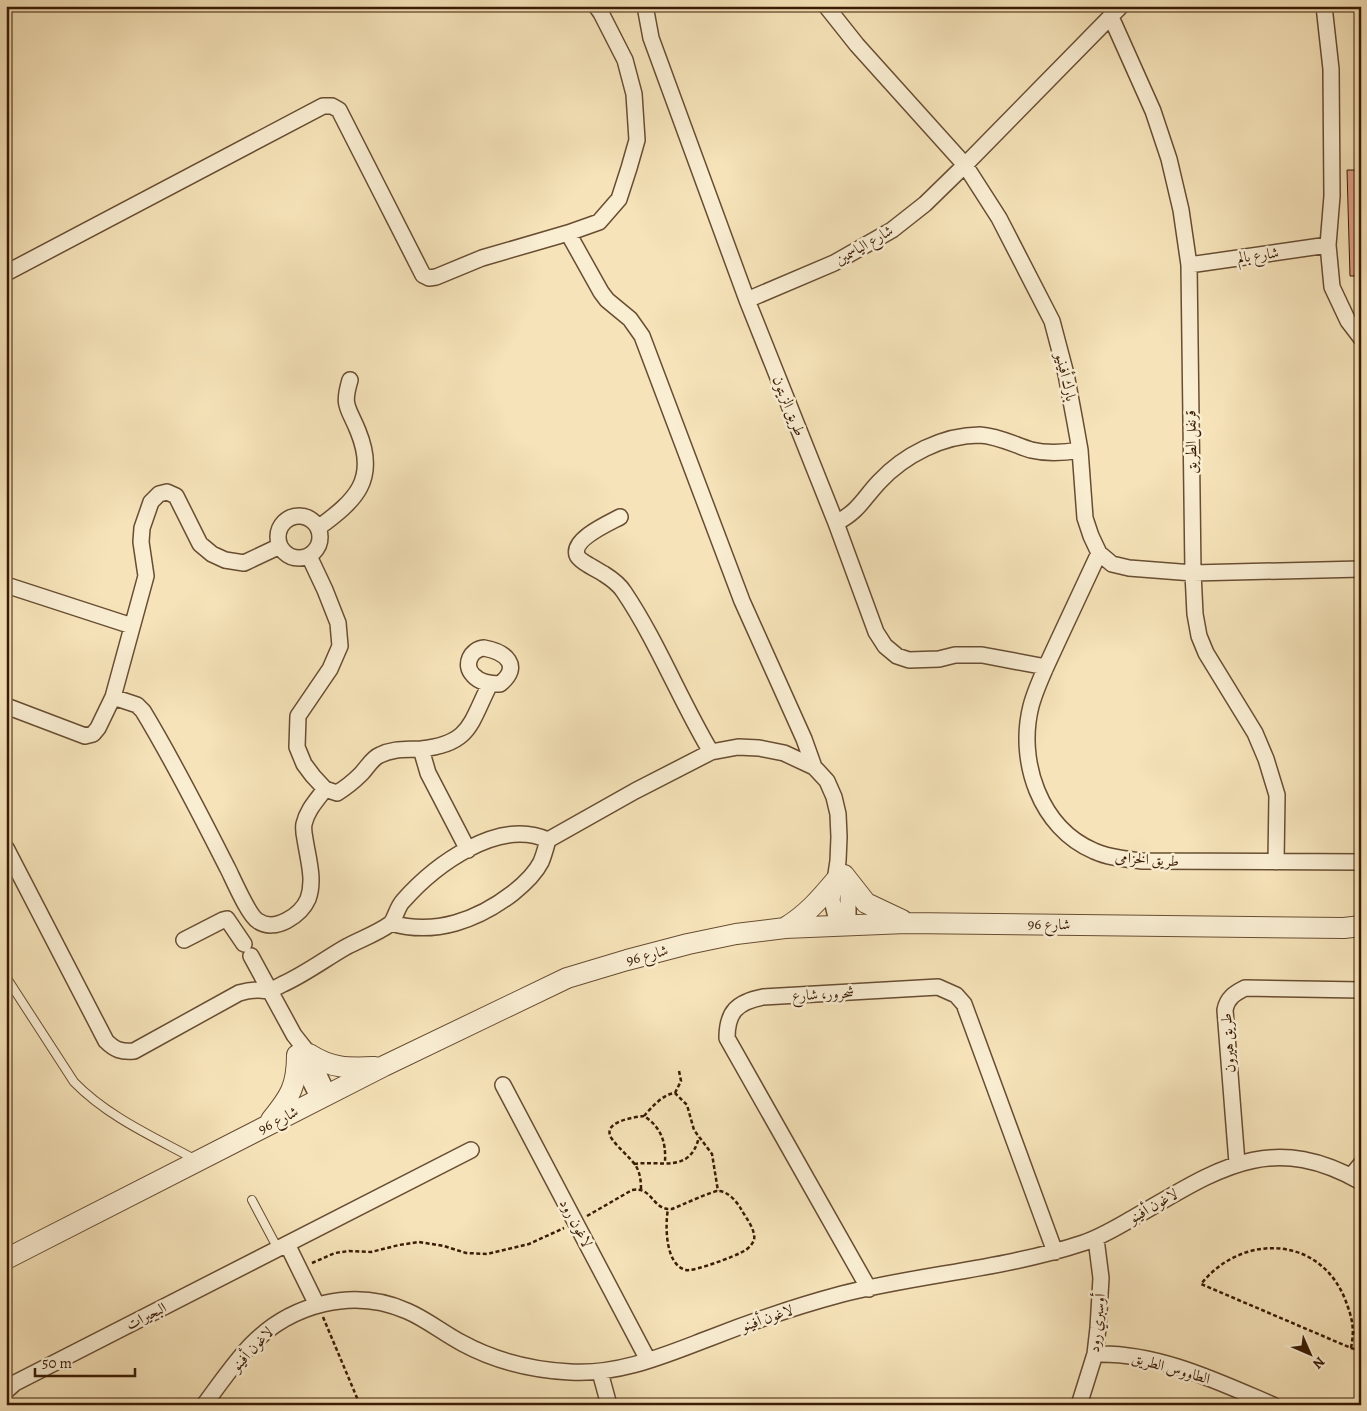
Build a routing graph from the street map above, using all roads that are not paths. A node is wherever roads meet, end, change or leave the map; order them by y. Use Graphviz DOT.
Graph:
graph roads {
  1 [pos="596,6"];
  2 [pos="645,6"];
  3 [pos="826,6"];
  4 [pos="1324,6"];
  5 [pos="1116,12"];
  6 [pos="965,165"];
  7 [pos="568,233"];
  8 [pos="1328,245"];
  9 [pos="1189,265"];
  10 [pos="6,273"];
  11 [pos="747,300"];
  12 [pos="1361,338"];
  13 [pos="350,380"];
  14 [pos="1080,450"];
  15 [pos="620,517"];
  16 [pos="836,523"];
  17 [pos="318,528"];
  18 [pos="280,546"];
  19 [pos="1099,553"];
  20 [pos="309,556"];
  21 [pos="1361,569"];
  22 [pos="1193,573"];
  23 [pos="6,585"];
  24 [pos="132,626"];
  25 [pos="1046,667"];
  26 [pos="490,684"];
  27 [pos="113,697"];
  28 [pos="6,706"];
  29 [pos="421,749"];
  30 [pos="711,752"];
  31 [pos="814,767"];
  32 [pos="325,789"];
  33 [pos="548,840"];
  34 [pos="6,848"];
  35 [pos="468,850"];
  36 [pos="1276,862"];
  37 [pos="1361,862"];
  38 [pos="839,872"];
  39 [pos="391,923"];
  40 [pos="906,923"];
  41 [pos="844,925"];
  42 [pos="785,928"];
  43 [pos="1359,928"];
  44 [pos="184,940"];
  45 [pos="6,977"];
  46 [pos="270,990"];
  47 [pos="1361,990"];
  48 [pos="300,1048"];
  49 [pos="384,1066"];
  50 [pos="504,1085"];
  51 [pos="324,1097"];
  52 [pos="267,1125"];
  53 [pos="471,1150"];
  54 [pos="198,1160"];
  55 [pos="1237,1163"];
  56 [pos="1361,1164"];
  57 [pos="1356,1179"];
  58 [pos="252,1200"];
  59 [pos="1096,1239"];
  60 [pos="282,1246"];
  61 [pos="1055,1252"];
  62 [pos="6,1259"];
  63 [pos="869,1289"];
  64 [pos="317,1305"];
  65 [pos="1095,1354"];
  66 [pos="648,1360"];
  67 [pos="600,1372"];
  68 [pos="6,1391"];
  69 [pos="204,1405"];
  70 [pos="609,1405"];
  71 [pos="1079,1405"];
  72 [pos="1273,1405"];
  1 -- 7 [label="street"];
  2 -- 11 [label="street, طريق الزيتون"];
  3 -- 6 [label="street, بارك أفينيو"];
  4 -- 8 [label="street"];
  5 -- 6 [label="street, شارع الياسمين"];
  5 -- 9 [label="street, قرنفل الطريق"];
  6 -- 11 [label="street, شارع الياسمين"];
  6 -- 14 [label="street, بارك أفينيو"];
  7 -- 10 [label="street"];
  7 -- 31 [label="street"];
  8 -- 9 [label="street, شارع بالم"];
  8 -- 12 [label="street"];
  9 -- 22 [label="street, قرنفل الطريق"];
  11 -- 16 [label="street, طريق الزيتون"];
  13 -- 17 [label="street"];
  14 -- 16 [label="street"];
  14 -- 19 [label="street, بارك أفينيو"];
  15 -- 30 [label="street"];
  16 -- 25 [label="street, طريق الزيتون"];
  17 -- 18 [label="street"];
  17 -- 20 [label="street"];
  18 -- 20 [label="street"];
  18 -- 24 [label="street"];
  19 -- 22 [label="street"];
  19 -- 25 [label="street, طريق الخزامى"];
  20 -- 32 [label="street"];
  21 -- 22 [label="street"];
  22 -- 36 [label="street, قرنفل الطريق"];
  23 -- 24 [label="street"];
  24 -- 27 [label="street"];
  25 -- 36 [label="street, طريق الخزامى"];
  26 -- 29 [label="street"];
  27 -- 28 [label="street"];
  27 -- 32 [label="street"];
  29 -- 32 [label="street"];
  29 -- 35 [label="street"];
  30 -- 31 [label="street"];
  30 -- 33 [label="street"];
  31 -- 38 [label="street"];
  33 -- 35 [label="street"];
  33 -- 39 [label="street"];
  34 -- 46 [label="street"];
  35 -- 39 [label="street"];
  36 -- 37 [label="street, طريق الخزامى"];
  38 -- 40 [label="street"];
  38 -- 41 [label="street"];
  38 -- 42 [label="street"];
  39 -- 46 [label="street"];
  40 -- 41 [label="street, شارع 96"];
  40 -- 43 [label="street, شارع 96"];
  41 -- 42 [label="street, شارع 96"];
  42 -- 49 [label="street, شارع 96"];
  44 -- 46 [label="street"];
  45 -- 54 [label="lane"];
  46 -- 48 [label="street"];
  47 -- 55 [label="street, طريق هيرون"];
  48 -- 49 [label="street"];
  48 -- 51 [label="street"];
  48 -- 52 [label="street"];
  49 -- 51 [label="street, شارع 96"];
  50 -- 66 [label="street, لاغون رود"];
  51 -- 52 [label="street, شارع 96"];
  52 -- 54 [label="street, شارع 96"];
  53 -- 60 [label="street, البحيرات"];
  54 -- 62 [label="street, شارع 96"];
  55 -- 57 [label="street, لاغون أفينو"];
  55 -- 59 [label="street, لاغون أفينو"];
  56 -- 57 [label="street"];
  58 -- 60 [label="lane"];
  59 -- 61 [label="street, لاغون أفينو"];
  59 -- 65 [label="street, أوسبري رود"];
  60 -- 64 [label="street"];
  60 -- 68 [label="street, البحيرات"];
  61 -- 63 [label="street, لاغون أفينو"];
  61 -- 63 [label="street, شحرور، شارع"];
  63 -- 66 [label="street, لاغون أفينو"];
  64 -- 67 [label="street, لاغون أفينو"];
  64 -- 69 [label="street, لاغون أفينو"];
  65 -- 71 [label="street, أوسبري رود"];
  65 -- 72 [label="street, الطاووس الطريق"];
  66 -- 67 [label="street, لاغون أفينو"];
  67 -- 70 [label="street"];
}
